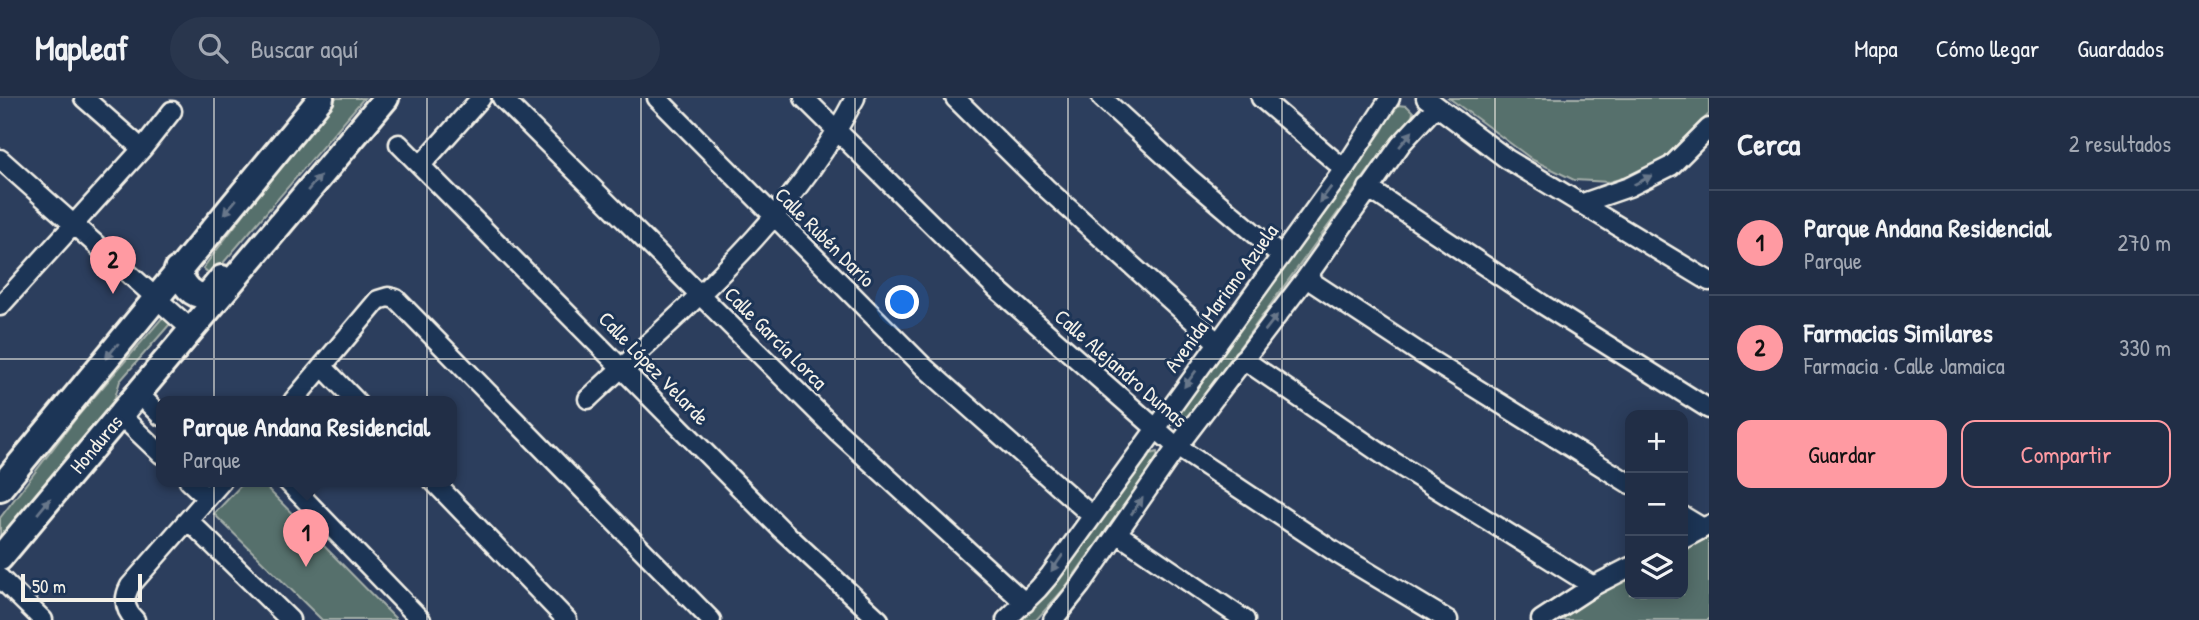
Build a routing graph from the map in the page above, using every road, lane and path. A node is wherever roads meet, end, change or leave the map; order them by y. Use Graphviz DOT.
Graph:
graph roads {
  1 [pos="84,98"];
  2 [pos="321,98"];
  3 [pos="386,98"];
  4 [pos="481,98"];
  5 [pos="502,98"];
  6 [pos="656,98"];
  7 [pos="804,98"];
  8 [pos="855,98"];
  9 [pos="955,98"];
  10 [pos="1102,98"];
  11 [pos="1261,98"];
  12 [pos="1390,98"];
  13 [pos="1431,102"];
  14 [pos="172,111"];
  15 [pos="1709,128"];
  16 [pos="837,131"];
  17 [pos="399,145"];
  18 [pos="142,149"];
  19 [pos="0,159"];
  20 [pos="421,165"];
  21 [pos="1344,169"];
  22 [pos="1368,188"];
  23 [pos="1580,204"];
  24 [pos="290,212"];
  25 [pos="774,219"];
  26 [pos="74,226"];
  27 [pos="1280,255"];
  28 [pos="177,270"];
  29 [pos="1306,278"];
  30 [pos="1709,280"];
  31 [pos="701,295"];
  32 [pos="155,298"];
  33 [pos="1,304"];
  34 [pos="192,330"];
  35 [pos="1217,342"];
  36 [pos="1243,359"];
  37 [pos="323,367"];
  38 [pos="622,367"];
  39 [pos="138,393"];
  40 [pos="297,396"];
  41 [pos="351,396"];
  42 [pos="588,399"];
  43 [pos="1709,409"];
  44 [pos="156,411"];
  45 [pos="120,415"];
  46 [pos="1154,429"];
  47 [pos="1177,447"];
  48 [pos="156,449"];
  49 [pos="1625,481"];
  50 [pos="196,487"];
  51 [pos="217,487"];
  52 [pos="293,487"];
  53 [pos="439,487"];
  54 [pos="0,488"];
  55 [pos="207,498"];
  56 [pos="1091,515"];
  57 [pos="1688,518"];
  58 [pos="188,520"];
  59 [pos="1706,527"];
  60 [pos="1118,534"];
  61 [pos="1688,536"];
  62 [pos="0,558"];
  63 [pos="1625,570"];
  64 [pos="0,578"];
  65 [pos="1593,586"];
  66 [pos="1025,603"];
  67 [pos="43,620"];
  68 [pos="135,620"];
  69 [pos="290,620"];
  70 [pos="421,620"];
  71 [pos="567,620"];
  72 [pos="711,620"];
  73 [pos="879,620"];
  74 [pos="1006,620"];
  75 [pos="1053,620"];
  76 [pos="1245,620"];
  77 [pos="1448,620"];
  78 [pos="1541,620"];
  1 -- 18 [label="street"];
  2 -- 28 [label="street, one-way"];
  24 -- 3 [label="street, one-way"];
  4 -- 20 [label="street"];
  5 -- 31 [label="street, Calle García Lorca"];
  6 -- 25 [label="street, Calle Rubén Darío"];
  7 -- 16 [label="street, Calle Alejandro Dumas"];
  8 -- 16 [label="street"];
  9 -- 35 [label="street"];
  10 -- 27 [label="street"];
  11 -- 21 [label="street"];
  12 -- 21 [label="street, Avenida Mariano Azuela"];
  22 -- 13 [label="street, one-way"];
  13 -- 23 [label="street"];
  14 -- 18 [label="street"];
  23 -- 15 [label="street, one-way"];
  16 -- 25 [label="street"];
  16 -- 46 [label="street, Calle Alejandro Dumas"];
  17 -- 20 [label="street, Calle López Velarde"];
  18 -- 26 [label="street"];
  19 -- 26 [label="street"];
  20 -- 38 [label="street, Calle López Velarde"];
  21 -- 27 [label="street, Avenida Mariano Azuela, one-way"];
  22 -- 29 [label="street"];
  22 -- 43 [label="street"];
  23 -- 30 [label="street"];
  24 -- 28 [label="street"];
  24 -- 34 [label="street, Honduras"];
  25 -- 31 [label="street"];
  25 -- 56 [label="street, Calle Rubén Darío"];
  26 -- 32 [label="street"];
  26 -- 33 [label="street"];
  27 -- 35 [label="street, Avenida Mariano Azuela"];
  28 -- 32 [label="street"];
  36 -- 29 [label="street, one-way"];
  29 -- 49 [label="street"];
  31 -- 38 [label="street"];
  31 -- 66 [label="street, Calle García Lorca"];
  32 -- 34 [label="street"];
  32 -- 54 [label="street, one-way"];
  34 -- 39 [label="street, Honduras"];
  35 -- 46 [label="street, Avenida Mariano Azuela, one-way"];
  36 -- 47 [label="street"];
  36 -- 65 [label="street"];
  37 -- 40 [label="street"];
  37 -- 41 [label="street"];
  37 -- 72 [label="street"];
  38 -- 42 [label="street"];
  38 -- 73 [label="street, Calle López Velarde"];
  39 -- 44 [label="street"];
  39 -- 45 [label="street, Honduras"];
  45 -- 48 [label="street"];
  62 -- 45 [label="street, Honduras, one-way"];
  46 -- 47 [label="street, Calle Alejandro Dumas"];
  46 -- 56 [label="street, Avenida Mariano Azuela"];
  60 -- 47 [label="street, one-way"];
  47 -- 77 [label="street, Calle Alejandro Dumas"];
  50 -- 55 [label="street"];
  51 -- 55 [label="street"];
  52 -- 70 [label="street"];
  53 -- 71 [label="street"];
  55 -- 58 [label="street"];
  56 -- 66 [label="street, Avenida Mariano Azuela, one-way"];
  57 -- 59 [label="street"];
  58 -- 68 [label="street"];
  58 -- 69 [label="street"];
  59 -- 61 [label="street"];
  60 -- 75 [label="street"];
  60 -- 76 [label="street"];
  63 -- 65 [label="street"];
  64 -- 67 [label="street"];
  65 -- 78 [label="street"];
  66 -- 74 [label="street, Avenida Mariano Azuela"];
}
